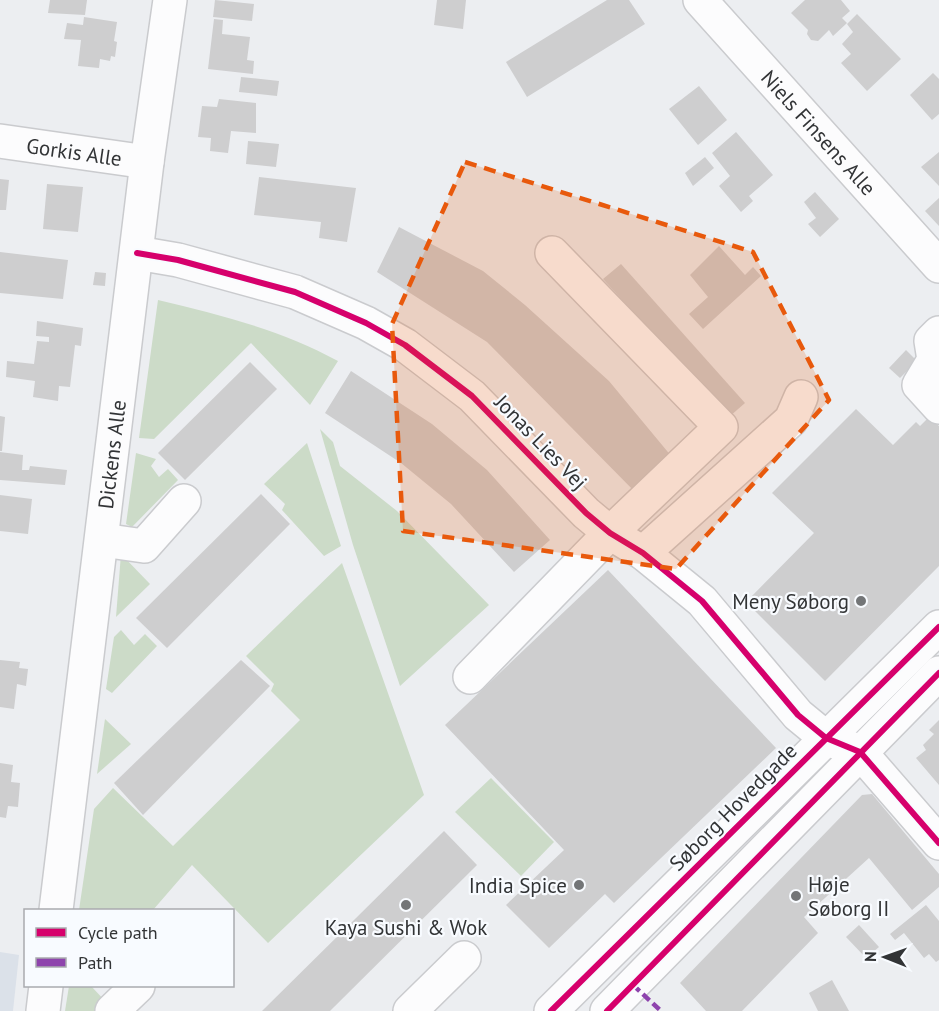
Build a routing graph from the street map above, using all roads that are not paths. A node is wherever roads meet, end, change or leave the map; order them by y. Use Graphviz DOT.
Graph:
graph roads {
  1 [pos="170,0"];
  2 [pos="700,0"];
  3 [pos="0,141"];
  4 [pos="147,162"];
  5 [pos="552,253"];
  6 [pos="137,254"];
  7 [pos="939,266"];
  8 [pos="939,333"];
  9 [pos="801,397"];
  10 [pos="939,407"];
  11 [pos="184,501"];
  12 [pos="610,533"];
  13 [pos="102,540"];
  14 [pos="643,553"];
  15 [pos="939,627"];
  16 [pos="939,672"];
  17 [pos="470,677"];
  18 [pos="826,738"];
  19 [pos="860,752"];
  20 [pos="939,843"];
  21 [pos="56,909"];
  22 [pos="464,958"];
  23 [pos="46,987"];
  24 [pos="137,987"];
  25 [pos="43,1011"];
  26 [pos="112,1011"];
  27 [pos="410,1011"];
  28 [pos="552,1011"];
  29 [pos="607,1011"];
  1 -- 4 [label="street, Dickens Alle"];
  2 -- 7 [label="street, Niels Finsens Alle"];
  3 -- 4 [label="street, Gorkis Alle"];
  4 -- 6 [label="street, Dickens Alle"];
  5 -- 12 [label="street"];
  6 -- 12 [label="street, Jonas Lies Vej"];
  6 -- 13 [label="street, Dickens Alle"];
  8 -- 10 [label="street"];
  9 -- 14 [label="street"];
  11 -- 13 [label="street"];
  12 -- 14 [label="street, Jonas Lies Vej"];
  12 -- 17 [label="street"];
  13 -- 21 [label="street, Dickens Alle"];
  14 -- 18 [label="street, Jonas Lies Vej"];
  15 -- 18 [label="street, Søborg Hovedgade"];
  16 -- 19 [label="street"];
  18 -- 19 [label="street, Jonas Lies Vej"];
  18 -- 28 [label="street, Søborg Hovedgade"];
  19 -- 20 [label="street"];
  19 -- 29 [label="street"];
  22 -- 27 [label="street"];
  23 -- 25 [label="street"];
  24 -- 26 [label="street"];
}
